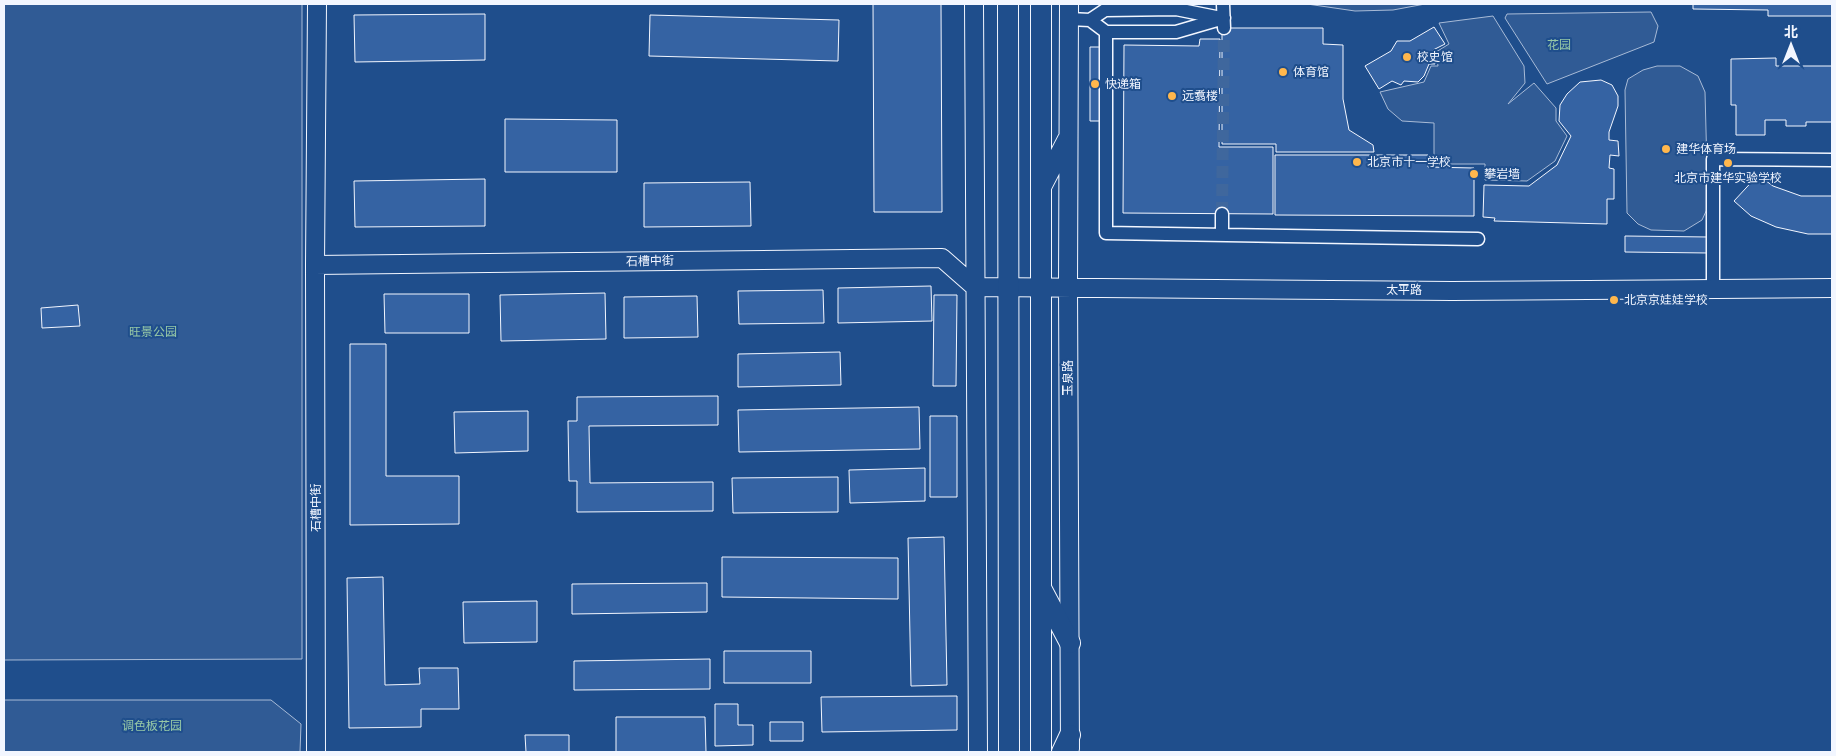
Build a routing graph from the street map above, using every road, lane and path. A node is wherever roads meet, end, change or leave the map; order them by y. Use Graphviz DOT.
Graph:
graph roads {
  1 [pos="316,4"];
  2 [pos="974,4"];
  3 [pos="1008,4"];
  4 [pos="1041,4"];
  5 [pos="1224,4"];
  6 [pos="1176,6"];
  7 [pos="1069,11"];
  8 [pos="1090,20"];
  9 [pos="1224,23"];
  10 [pos="1106,32"];
  11 [pos="1176,32"];
  12 [pos="1068,137"];
  13 [pos="1832,160"];
  14 [pos="1040,189"];
  15 [pos="1222,214"];
  16 [pos="1222,235"];
  17 [pos="1478,238"];
  18 [pos="315,265"];
  19 [pos="1009,286"];
  20 [pos="975,287"];
  21 [pos="1040,287"];
  22 [pos="1068,287"];
  23 [pos="1713,288"];
  24 [pos="1832,288"];
  25 [pos="1040,586"];
  26 [pos="1070,643"];
  27 [pos="1067,747"];
  28 [pos="316,752"];
  29 [pos="978,752"];
  30 [pos="1009,752"];
  31 [pos="1041,752"];
  1 -- 18 [label="street, 石槽中街"];
  2 -- 20 [label="street"];
  3 -- 19 [label="main road"];
  4 -- 14 [label="main road"];
  5 -- 9 [label="street"];
  6 -- 8 [label="street"];
  6 -- 9 [label="street"];
  6 -- 11 [label="street"];
  7 -- 8 [label="street"];
  7 -- 12 [label="street, 玉泉路"];
  8 -- 10 [label="street"];
  9 -- 11 [label="street"];
  10 -- 11 [label="street"];
  10 -- 16 [label="street"];
  12 -- 14 [label="street"];
  12 -- 22 [label="street, 玉泉路"];
  13 -- 23 [label="street"];
  14 -- 21 [label="main road"];
  15 -- 16 [label="street"];
  16 -- 17 [label="street"];
  18 -- 20 [label="street, 石槽中街"];
  18 -- 28 [label="street, 石槽中街"];
  19 -- 20 [label="street, 太平路"];
  19 -- 21 [label="street, 太平路"];
  19 -- 30 [label="main road"];
  20 -- 29 [label="street"];
  21 -- 22 [label="street, 太平路"];
  21 -- 25 [label="main road"];
  22 -- 23 [label="street, 太平路"];
  22 -- 26 [label="street, 玉泉路"];
  23 -- 24 [label="street, 太平路"];
  25 -- 26 [label="main road"];
  25 -- 31 [label="main road"];
  26 -- 27 [label="street, 玉泉路"];
}
